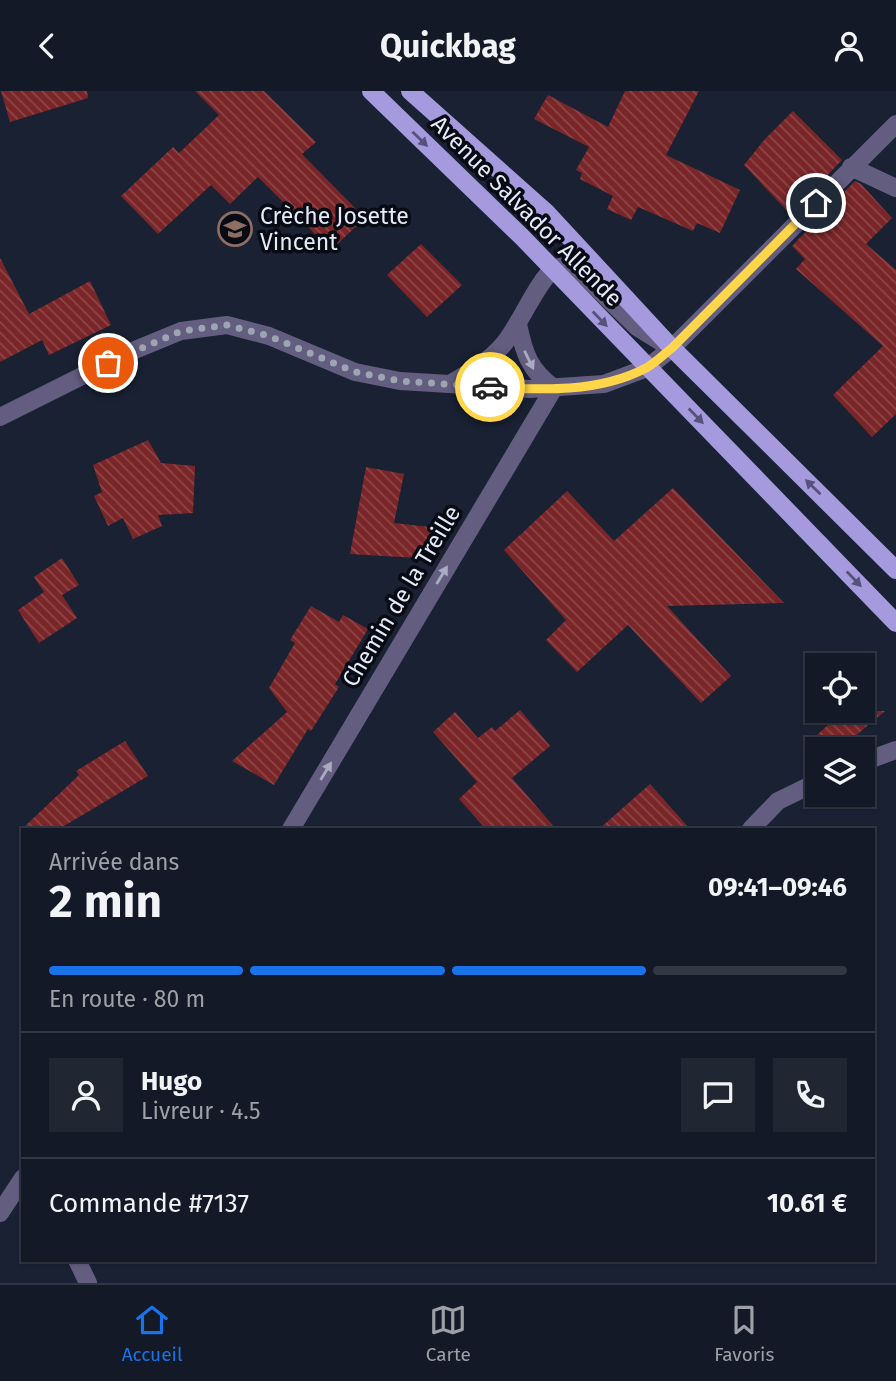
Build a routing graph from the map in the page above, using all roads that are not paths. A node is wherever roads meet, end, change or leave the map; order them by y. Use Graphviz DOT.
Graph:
graph roads {
  1 [pos="371,91"];
  2 [pos="410,91"];
  3 [pos="896,124"];
  4 [pos="851,167"];
  5 [pos="896,188"];
  6 [pos="553,269"];
  7 [pos="518,324"];
  8 [pos="672,348"];
  9 [pos="647,368"];
  10 [pos="450,384"];
  11 [pos="554,388"];
  12 [pos="0,417"];
  13 [pos="896,570"];
  14 [pos="896,623"];
  15 [pos="896,750"];
  16 [pos="875,758"];
  17 [pos="805,788"];
  18 [pos="292,828"];
  19 [pos="752,828"];
  20 [pos="21,1181"];
  21 [pos="0,1213"];
  22 [pos="78,1262"];
  23 [pos="88,1283"];
  1 -- 6 [label="main road, Avenue Salvador Allende, one-way"];
  2 -- 8 [label="main road, Avenue Salvador Allende"];
  3 -- 4 [label="street"];
  4 -- 5 [label="street"];
  4 -- 8 [label="street"];
  6 -- 7 [label="street"];
  6 -- 8 [label="street"];
  6 -- 9 [label="main road, Avenue Salvador Allende, one-way"];
  7 -- 10 [label="street"];
  7 -- 11 [label="street, one-way"];
  8 -- 9 [label="street"];
  13 -- 8 [label="main road, Avenue Salvador Allende, one-way"];
  9 -- 11 [label="street"];
  9 -- 14 [label="main road, Avenue Salvador Allende, one-way"];
  10 -- 11 [label="street"];
  10 -- 12 [label="street"];
  18 -- 11 [label="street, Chemin de la Treille, one-way"];
  15 -- 16 [label="street"];
  17 -- 19 [label="street"];
  20 -- 21 [label="street"];
  22 -- 23 [label="street"];
}
